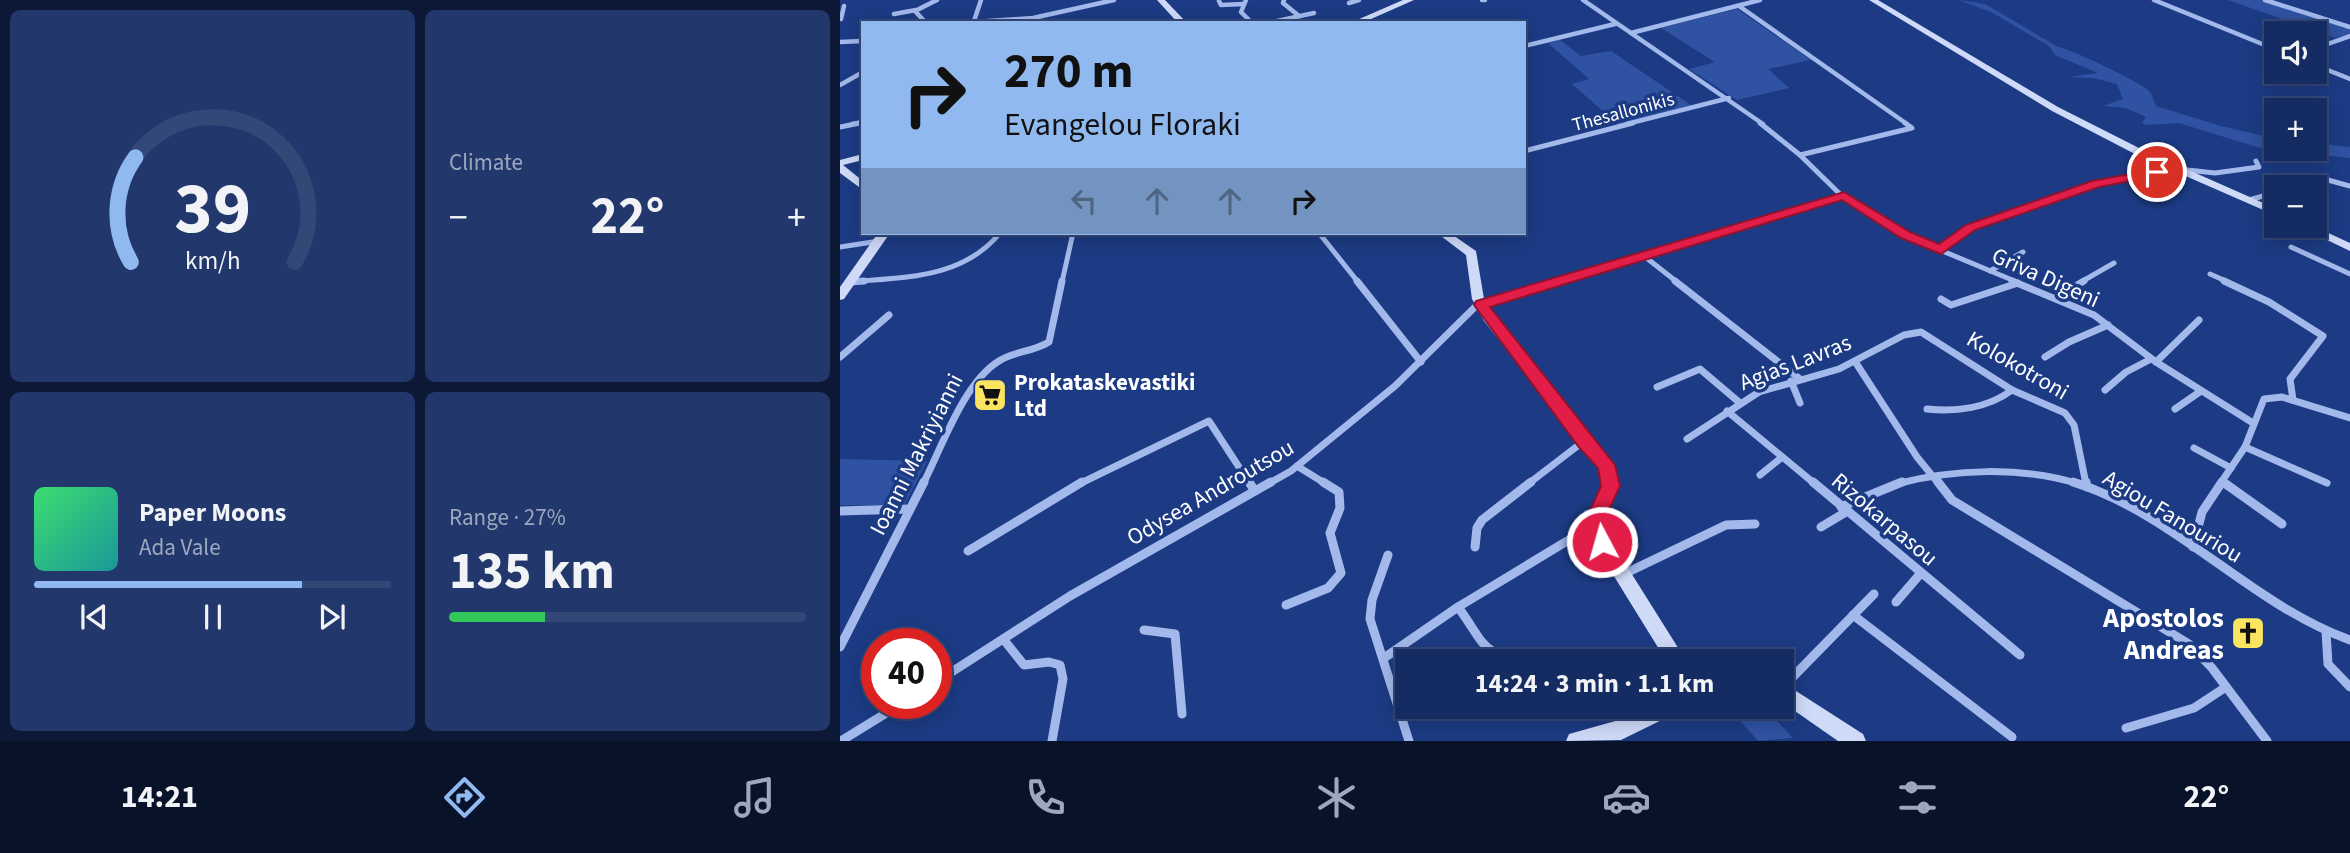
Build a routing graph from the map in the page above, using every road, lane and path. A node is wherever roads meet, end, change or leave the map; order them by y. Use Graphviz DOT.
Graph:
graph roads {
  1 [pos="937,0"];
  2 [pos="981,0"];
  3 [pos="1114,0"];
  4 [pos="1164,0"];
  5 [pos="1284,0"];
  6 [pos="1359,0"];
  7 [pos="1410,0"];
  8 [pos="1583,0"];
  9 [pos="1760,0"];
  10 [pos="1873,0"];
  11 [pos="2154,0"];
  12 [pos="2266,0"];
  13 [pos="1219,1"];
  14 [pos="1245,2"];
  15 [pos="1349,3"];
  16 [pos="841,5"];
  17 [pos="1739,6"];
  18 [pos="916,10"];
  19 [pos="1314,13"];
  20 [pos="894,14"];
  21 [pos="1046,15"];
  22 [pos="1299,16"];
  23 [pos="841,19"];
  24 [pos="924,21"];
  25 [pos="972,21"];
  26 [pos="1016,21"];
  27 [pos="1049,21"];
  28 [pos="1182,21"];
  29 [pos="1250,21"];
  30 [pos="1277,21"];
  31 [pos="1359,21"];
  32 [pos="1615,24"];
  33 [pos="2350,27"];
  34 [pos="1631,33"];
  35 [pos="2350,36"];
  36 [pos="2338,40"];
  37 [pos="861,41"];
  38 [pos="840,42"];
  39 [pos="2327,44"];
  40 [pos="2350,44"];
  41 [pos="2264,45"];
  42 [pos="1526,46"];
  43 [pos="2327,70"];
  44 [pos="861,73"];
  45 [pos="2350,79"];
  46 [pos="840,85"];
  47 [pos="1728,98"];
  48 [pos="861,122"];
  49 [pos="840,127"];
  50 [pos="1526,151"];
  51 [pos="1800,155"];
  52 [pos="861,158"];
  53 [pos="2256,161"];
  54 [pos="840,165"];
  55 [pos="2178,169"];
  56 [pos="2327,180"];
  57 [pos="861,185"];
  58 [pos="2350,186"];
  59 [pos="1844,196"];
  60 [pos="2264,196"];
  61 [pos="2249,200"];
  62 [pos="2264,207"];
  63 [pos="998,235"];
  64 [pos="1072,235"];
  65 [pos="1321,235"];
  66 [pos="1446,235"];
  67 [pos="2327,236"];
  68 [pos="882,237"];
  69 [pos="840,247"];
  70 [pos="2291,247"];
  71 [pos="2350,247"];
  72 [pos="1941,250"];
  73 [pos="2023,253"];
  74 [pos="1644,256"];
  75 [pos="2114,263"];
  76 [pos="1990,271"];
  77 [pos="2210,274"];
  78 [pos="2350,274"];
  79 [pos="850,282"];
  80 [pos="2018,284"];
  81 [pos="840,296"];
  82 [pos="2055,298"];
  83 [pos="1941,299"];
  84 [pos="1481,305"];
  85 [pos="889,315"];
  86 [pos="2199,320"];
  87 [pos="2108,325"];
  88 [pos="1921,332"];
  89 [pos="840,357"];
  90 [pos="2045,357"];
  91 [pos="2153,360"];
  92 [pos="1421,362"];
  93 [pos="1856,363"];
  94 [pos="1800,379"];
  95 [pos="1791,382"];
  96 [pos="1657,387"];
  97 [pos="2012,390"];
  98 [pos="2105,390"];
  99 [pos="2201,391"];
  100 [pos="2292,400"];
  101 [pos="1740,402"];
  102 [pos="1800,403"];
  103 [pos="1927,409"];
  104 [pos="2175,409"];
  105 [pos="1727,411"];
  106 [pos="2350,418"];
  107 [pos="2253,423"];
  108 [pos="1687,439"];
  109 [pos="1584,441"];
  110 [pos="2245,447"];
  111 [pos="2194,448"];
  112 [pos="1781,458"];
  113 [pos="1297,466"];
  114 [pos="2231,468"];
  115 [pos="1760,475"];
  116 [pos="1933,476"];
  117 [pos="2222,482"];
  118 [pos="2327,483"];
  119 [pos="2087,487"];
  120 [pos="1255,491"];
  121 [pos="909,509"];
  122 [pos="1844,509"];
  123 [pos="840,511"];
  124 [pos="1755,524"];
  125 [pos="2282,524"];
  126 [pos="1592,526"];
  127 [pos="1821,527"];
  128 [pos="1475,547"];
  129 [pos="2193,547"];
  130 [pos="968,551"];
  131 [pos="1388,555"];
  132 [pos="1921,573"];
  133 [pos="1623,574"];
  134 [pos="1874,594"];
  135 [pos="1896,602"];
  136 [pos="1286,605"];
  137 [pos="1458,607"];
  138 [pos="1853,615"];
  139 [pos="1143,630"];
  140 [pos="2326,632"];
  141 [pos="1004,640"];
  142 [pos="2350,640"];
  143 [pos="840,647"];
  144 [pos="1489,649"];
  145 [pos="1670,649"];
  146 [pos="2020,655"];
  147 [pos="1384,658"];
  148 [pos="952,672"];
  149 [pos="1794,676"];
  150 [pos="2226,687"];
  151 [pos="2350,687"];
  152 [pos="1794,697"];
  153 [pos="1182,714"];
  154 [pos="877,719"];
  155 [pos="1642,719"];
  156 [pos="2126,728"];
  157 [pos="2012,737"];
  158 [pos="841,741"];
  159 [pos="1052,741"];
  160 [pos="1409,741"];
  161 [pos="1576,741"];
  162 [pos="1856,741"];
  163 [pos="2267,741"];
  1 -- 18 [label="street"];
  2 -- 25 [label="street"];
  3 -- 21 [label="street"];
  4 -- 28 [label="street"];
  5 -- 22 [label="street"];
  6 -- 15 [label="street"];
  7 -- 31 [label="street"];
  8 -- 32 [label="street, Griva Digeni"];
  9 -- 17 [label="street"];
  10 -- 55 [label="street"];
  11 -- 41 [label="street"];
  12 -- 33 [label="street"];
  13 -- 14 [label="street"];
  14 -- 29 [label="street"];
  16 -- 23 [label="street"];
  17 -- 34 [label="street"];
  17 -- 51 [label="street"];
  18 -- 20 [label="street"];
  18 -- 24 [label="street"];
  19 -- 22 [label="street"];
  21 -- 26 [label="street"];
  21 -- 27 [label="street"];
  22 -- 30 [label="street"];
  32 -- 34 [label="street, Griva Digeni"];
  32 -- 42 [label="street"];
  34 -- 47 [label="street, Griva Digeni"];
  35 -- 36 [label="street"];
  36 -- 39 [label="street"];
  36 -- 40 [label="street"];
  37 -- 38 [label="street"];
  43 -- 45 [label="street"];
  44 -- 46 [label="street"];
  47 -- 50 [label="street, Thesallonikis"];
  47 -- 51 [label="street, Griva Digeni"];
  48 -- 49 [label="street"];
  51 -- 59 [label="street, Griva Digeni"];
  52 -- 54 [label="street"];
  53 -- 55 [label="street"];
  54 -- 57 [label="street"];
  55 -- 61 [label="street"];
  55 -- 72 [label="street"];
  56 -- 58 [label="street"];
  59 -- 72 [label="street, Griva Digeni"];
  59 -- 74 [label="street"];
  60 -- 61 [label="street"];
  61 -- 62 [label="street"];
  63 -- 79 [label="street"];
  64 -- 121 [label="street, Ioanni Makriyianni"];
  65 -- 92 [label="street"];
  66 -- 84 [label="street"];
  67 -- 71 [label="street"];
  68 -- 69 [label="street"];
  68 -- 79 [label="street"];
  70 -- 78 [label="street"];
  72 -- 76 [label="street, Griva Digeni"];
  73 -- 76 [label="street"];
  74 -- 84 [label="street"];
  74 -- 94 [label="street"];
  75 -- 82 [label="street"];
  76 -- 80 [label="street, Griva Digeni"];
  77 -- 100 [label="street"];
  79 -- 81 [label="street"];
  80 -- 82 [label="street, Griva Digeni"];
  80 -- 83 [label="street"];
  82 -- 87 [label="street, Griva Digeni"];
  84 -- 92 [label="street, Odysea Androutsou"];
  84 -- 109 [label="street"];
  85 -- 89 [label="street"];
  86 -- 91 [label="street"];
  87 -- 90 [label="street"];
  87 -- 91 [label="street, Griva Digeni"];
  88 -- 93 [label="street, Agias Lavras"];
  88 -- 97 [label="street, Kolokotroni"];
  91 -- 98 [label="street"];
  91 -- 99 [label="street, Griva Digeni"];
  92 -- 113 [label="street, Odysea Androutsou"];
  93 -- 94 [label="street, Agias Lavras"];
  93 -- 116 [label="street"];
  94 -- 95 [label="street, Agias Lavras"];
  95 -- 101 [label="street, Agias Lavras"];
  95 -- 102 [label="street"];
  96 -- 101 [label="street"];
  97 -- 103 [label="street"];
  97 -- 119 [label="street, Kolokotroni"];
  99 -- 104 [label="street"];
  99 -- 107 [label="street, Griva Digeni"];
  100 -- 106 [label="street"];
  100 -- 107 [label="street"];
  101 -- 105 [label="street, Agias Lavras"];
  105 -- 108 [label="street, Agias Lavras"];
  105 -- 112 [label="street, Rizokarpasou"];
  107 -- 110 [label="street"];
  109 -- 126 [label="street"];
  109 -- 128 [label="street"];
  110 -- 114 [label="street"];
  110 -- 118 [label="street"];
  111 -- 114 [label="street"];
  112 -- 115 [label="street"];
  112 -- 122 [label="street, Rizokarpasou"];
  113 -- 120 [label="street, Odysea Androutsou"];
  113 -- 136 [label="street"];
  114 -- 117 [label="street"];
  116 -- 119 [label="street, Agiou Fanouriou"];
  116 -- 122 [label="street, Agiou Fanouriou"];
  116 -- 150 [label="street"];
  117 -- 125 [label="street"];
  117 -- 129 [label="street"];
  119 -- 129 [label="street, Agiou Fanouriou"];
  120 -- 130 [label="street"];
  120 -- 141 [label="street, Odysea Androutsou"];
  121 -- 123 [label="street"];
  121 -- 143 [label="street, Ioanni Makriyianni"];
  122 -- 127 [label="street, Agiou Fanouriou"];
  122 -- 132 [label="street, Rizokarpasou"];
  124 -- 133 [label="street"];
  126 -- 133 [label="street"];
  126 -- 137 [label="street"];
  129 -- 140 [label="street, Agiou Fanouriou"];
  131 -- 147 [label="street"];
  132 -- 135 [label="street"];
  132 -- 146 [label="street, Rizokarpasou"];
  133 -- 145 [label="street"];
  134 -- 138 [label="street"];
  137 -- 144 [label="street"];
  137 -- 147 [label="street"];
  138 -- 149 [label="street"];
  138 -- 157 [label="street"];
  139 -- 153 [label="street"];
  140 -- 142 [label="street, Agiou Fanouriou"];
  140 -- 151 [label="street"];
  141 -- 148 [label="street, Odysea Androutsou"];
  141 -- 159 [label="street"];
  147 -- 160 [label="street"];
  150 -- 156 [label="street"];
  150 -- 163 [label="street"];
  152 -- 162 [label="street"];
  154 -- 158 [label="street"];
  155 -- 161 [label="street"];
}
